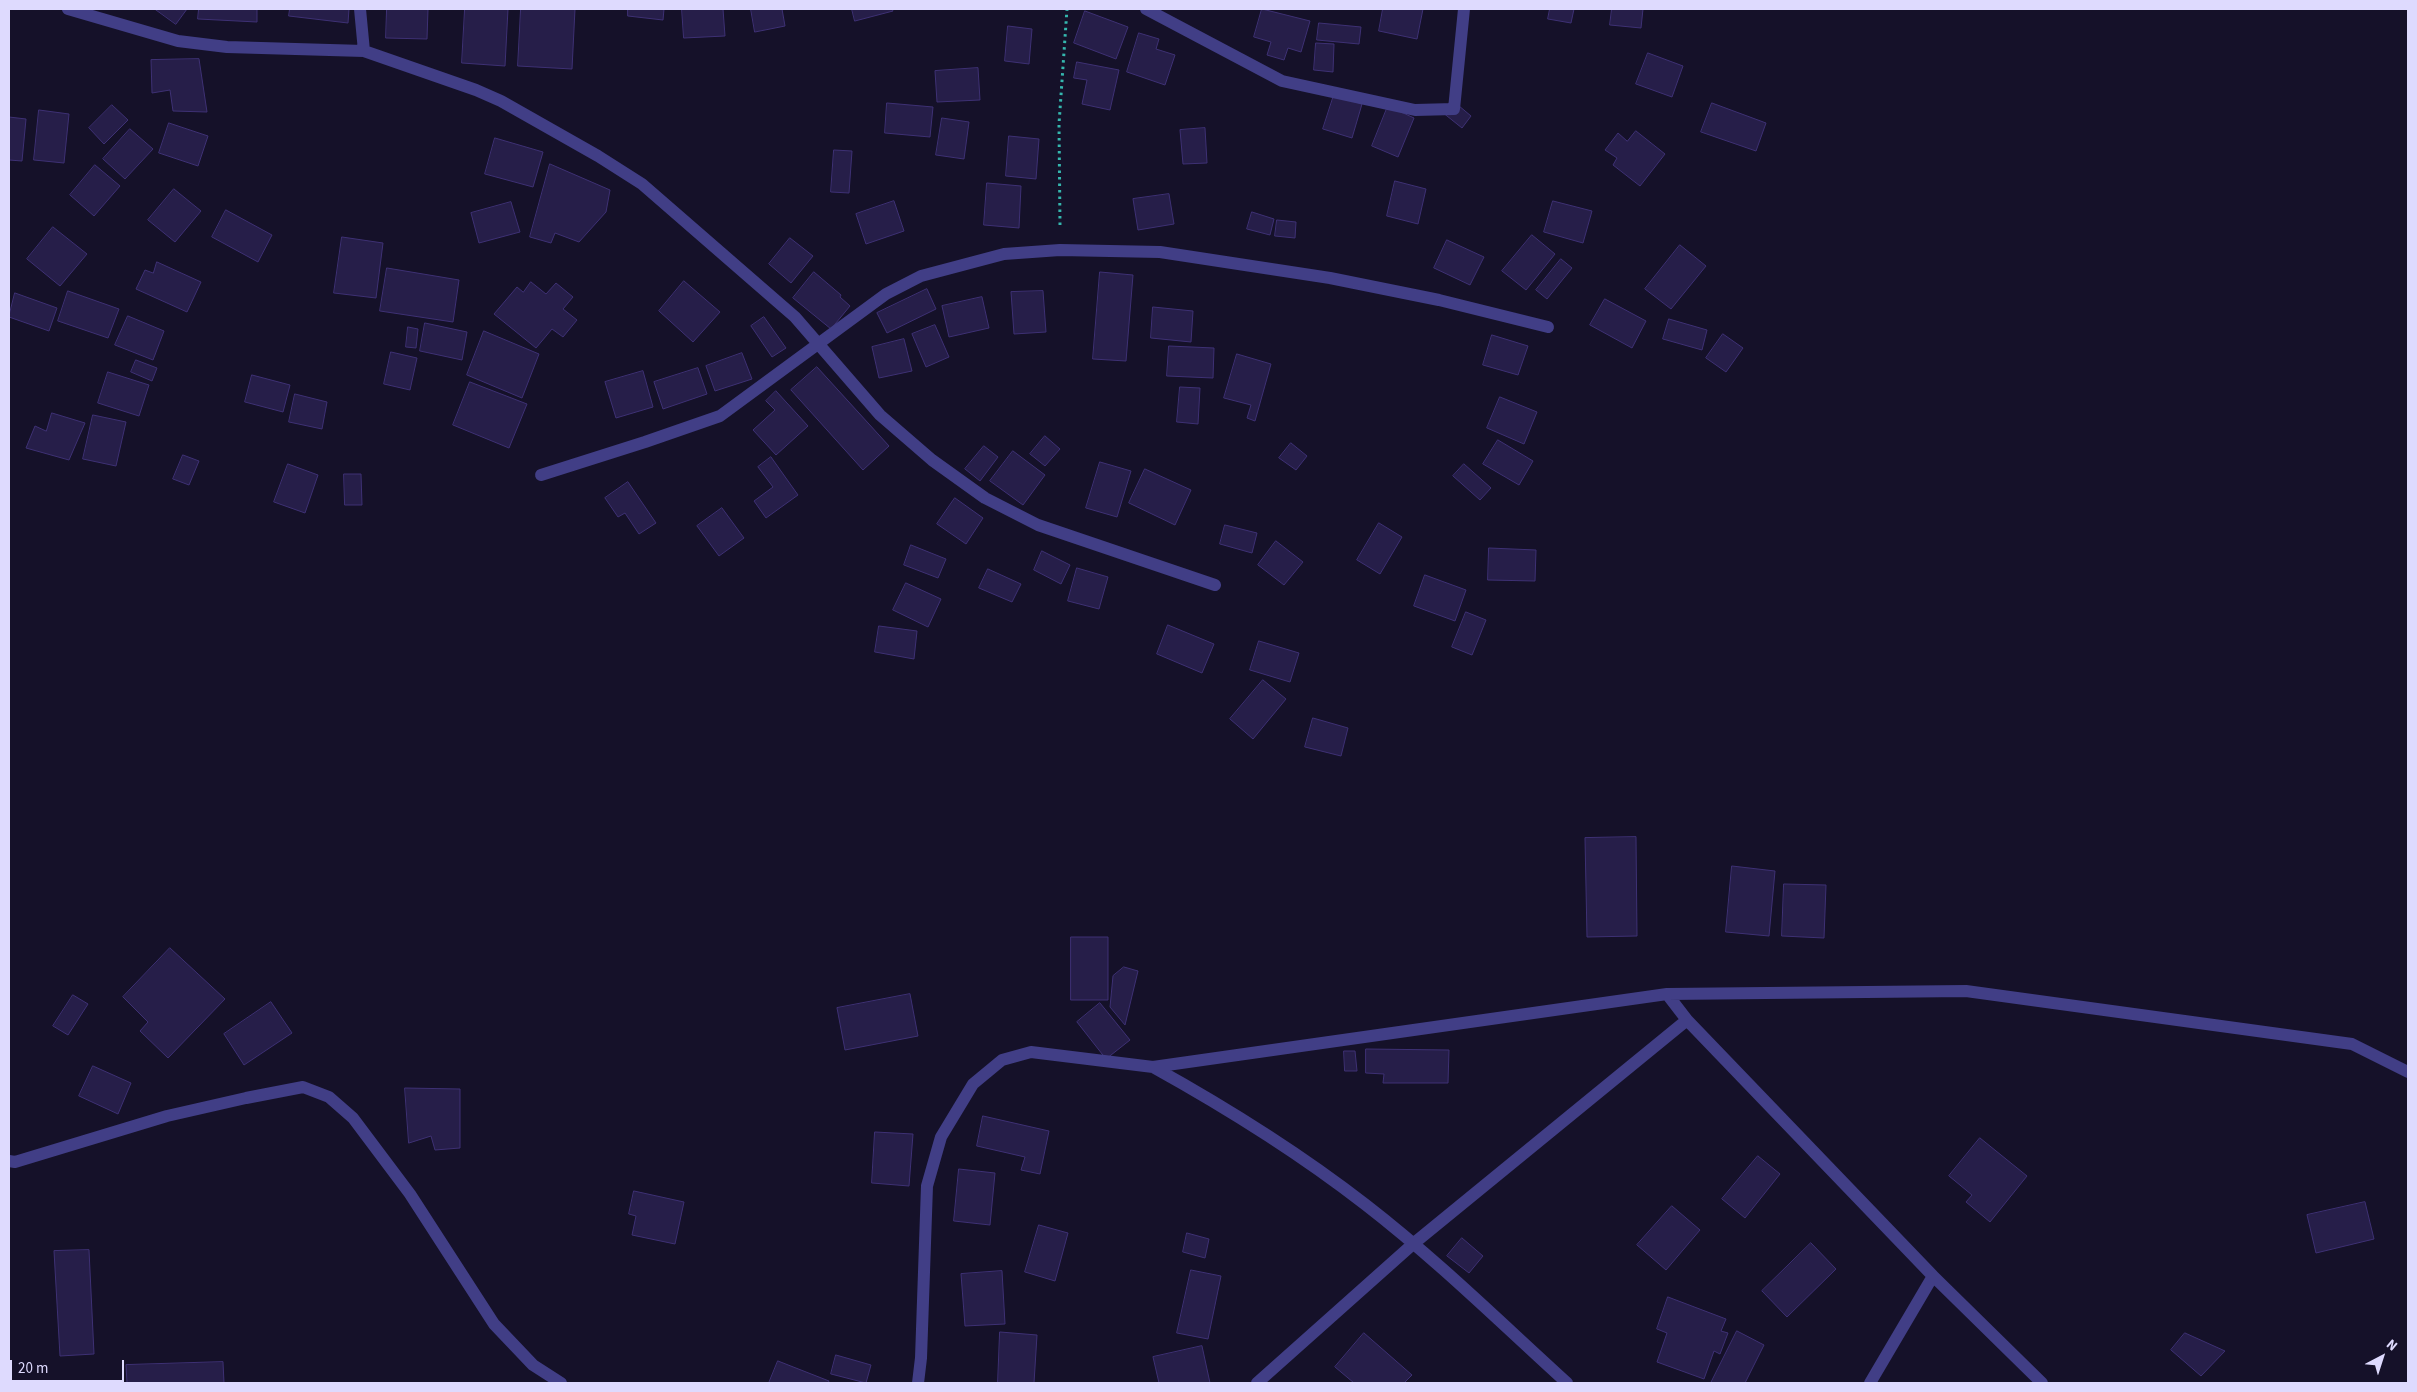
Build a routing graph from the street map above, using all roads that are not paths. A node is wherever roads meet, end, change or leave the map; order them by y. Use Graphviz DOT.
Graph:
graph roads {
  1 [pos="68,9"];
  2 [pos="360,9"];
  3 [pos="1146,9"];
  4 [pos="1464,9"];
  5 [pos="364,51"];
  6 [pos="1548,327"];
  7 [pos="819,342"];
  8 [pos="541,475"];
  9 [pos="1215,585"];
  10 [pos="1667,994"];
  11 [pos="1687,1020"];
  12 [pos="1153,1067"];
  13 [pos="2408,1072"];
  14 [pos="9,1161"];
  15 [pos="1413,1244"];
  16 [pos="1933,1276"];
  17 [pos="560,1383"];
  18 [pos="918,1383"];
  19 [pos="1258,1383"];
  20 [pos="1567,1383"];
  21 [pos="1870,1383"];
  22 [pos="2042,1383"];
  1 -- 5 [label="street"];
  2 -- 5 [label="street"];
  3 -- 4 [label="street"];
  5 -- 7 [label="street"];
  6 -- 7 [label="street"];
  7 -- 8 [label="street"];
  7 -- 9 [label="street"];
  10 -- 11 [label="street"];
  10 -- 12 [label="street"];
  10 -- 13 [label="street"];
  11 -- 15 [label="street"];
  11 -- 16 [label="street"];
  12 -- 15 [label="street"];
  12 -- 18 [label="street"];
  14 -- 17 [label="street"];
  15 -- 19 [label="street"];
  15 -- 20 [label="street"];
  16 -- 21 [label="street"];
  16 -- 22 [label="street"];
}
